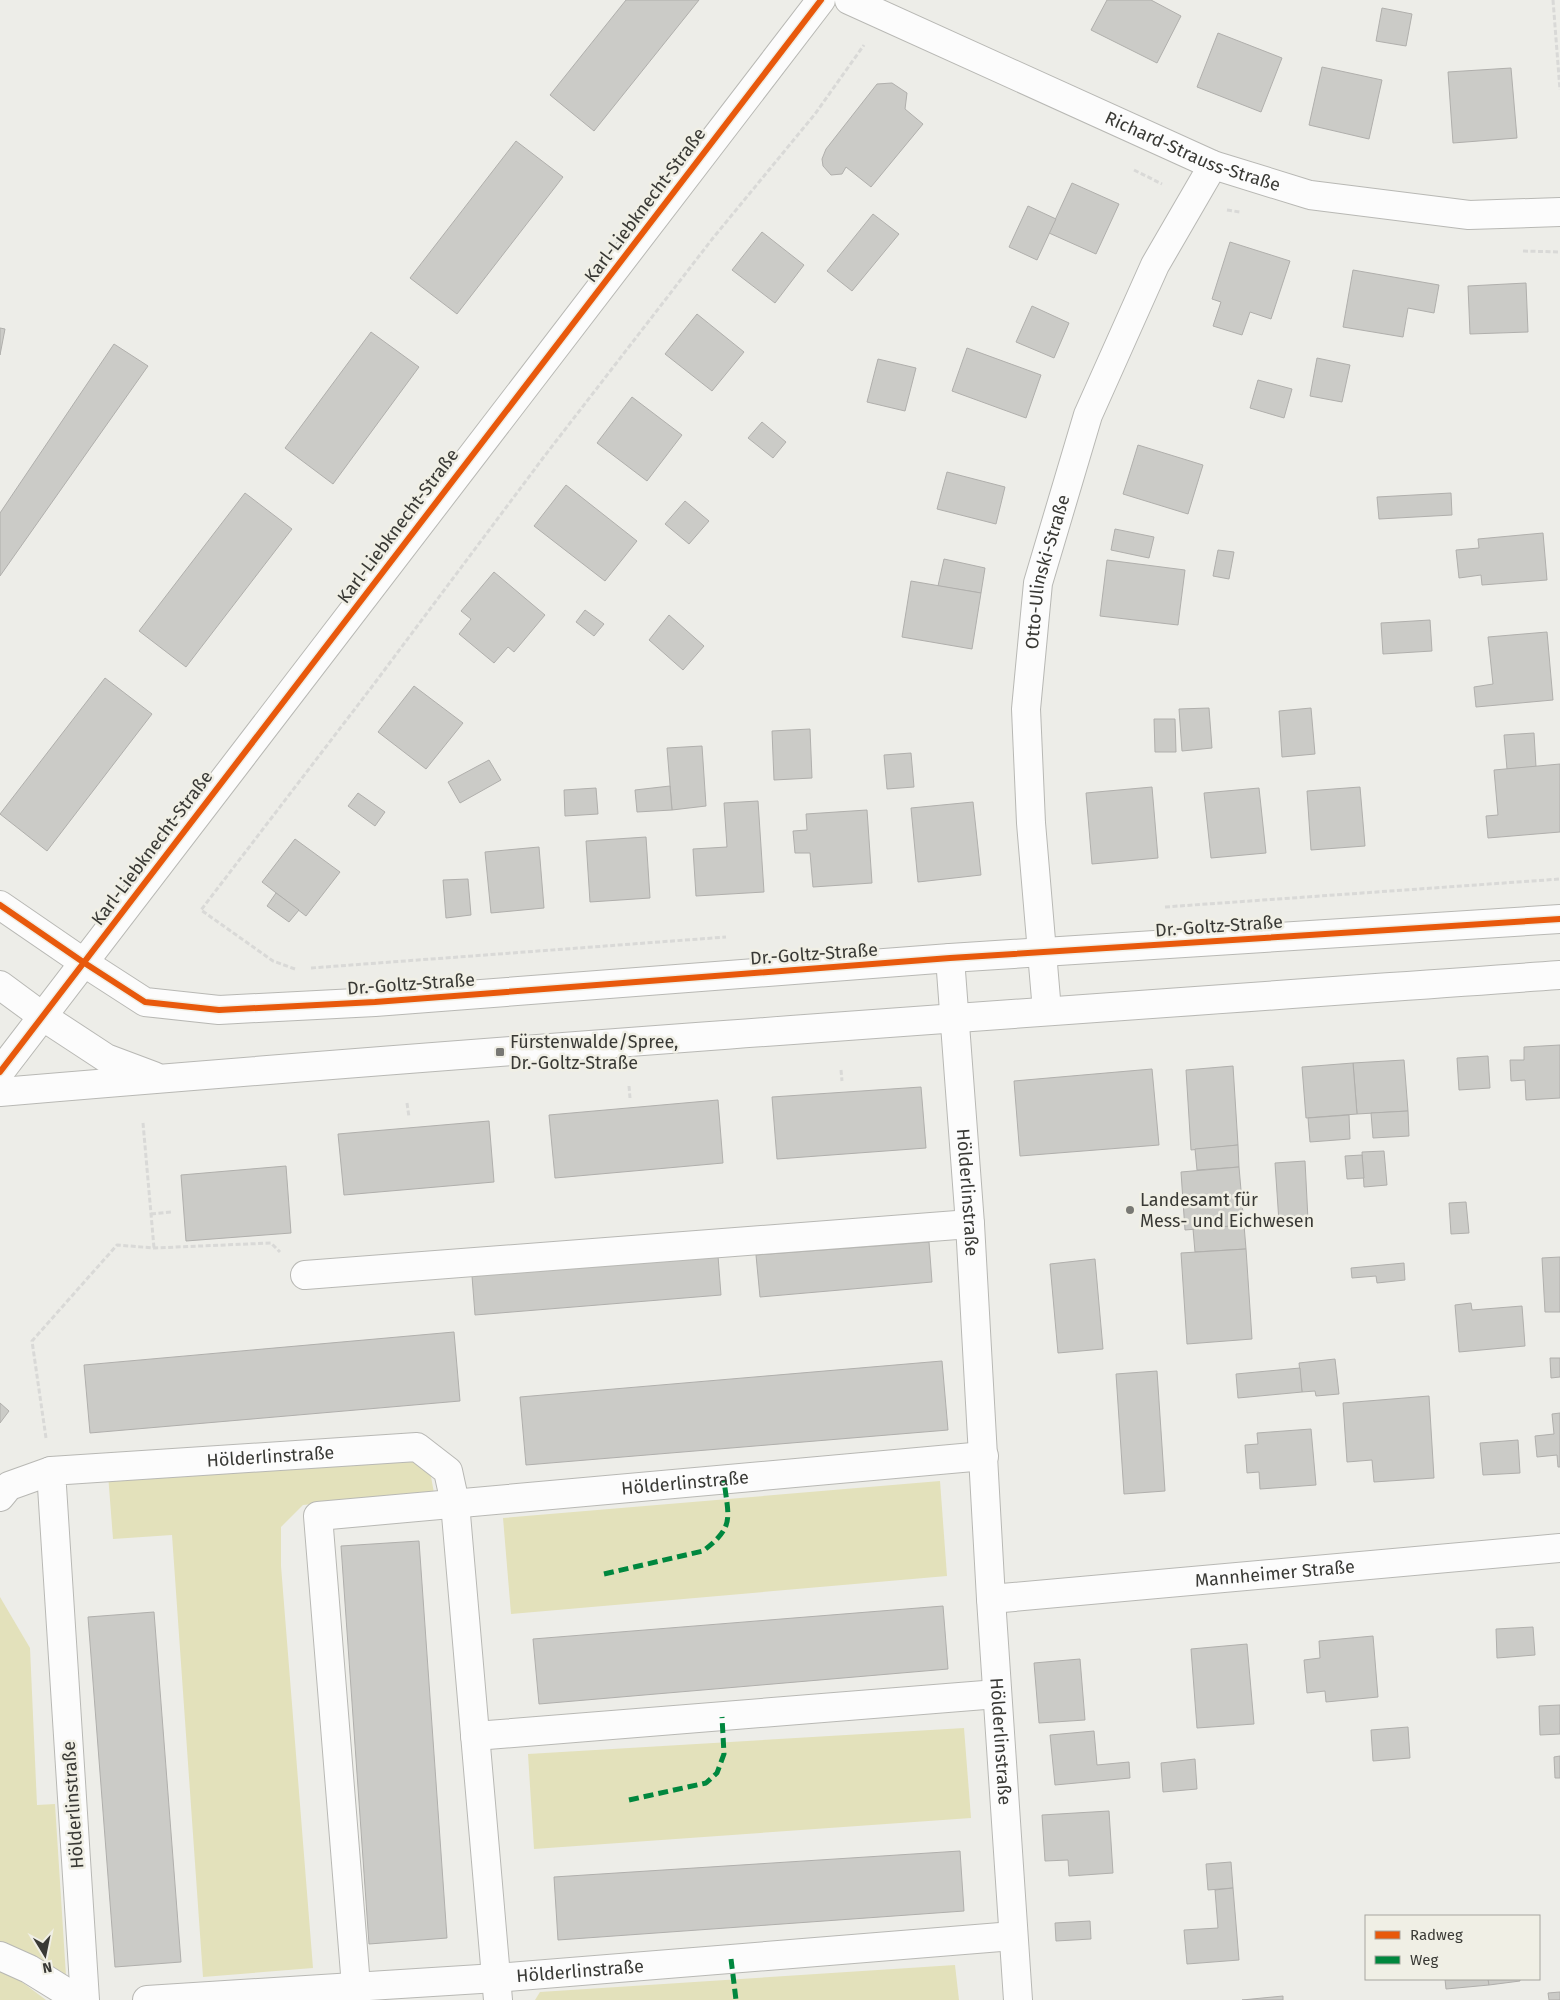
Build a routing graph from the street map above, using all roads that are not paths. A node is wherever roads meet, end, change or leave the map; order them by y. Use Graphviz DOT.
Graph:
graph roads {
  1 [pos="821,0"];
  2 [pos="848,0"];
  3 [pos="1213,166"];
  4 [pos="1560,212"];
  5 [pos="0,905"];
  6 [pos="1560,919"];
  7 [pos="1041,953"];
  8 [pos="950,958"];
  9 [pos="83,962"];
  10 [pos="1560,975"];
  11 [pos="0,985"];
  12 [pos="1047,1010"];
  13 [pos="42,1016"];
  14 [pos="954,1018"];
  15 [pos="0,1072"];
  16 [pos="162,1079"];
  17 [pos="0,1092"];
  18 [pos="970,1224"];
  19 [pos="304,1275"];
  20 [pos="984,1456"];
  21 [pos="51,1472"];
  22 [pos="0,1497"];
  23 [pos="455,1503"];
  24 [pos="1560,1548"];
  25 [pos="991,1599"];
  26 [pos="997,1694"];
  27 [pos="475,1736"];
  28 [pos="1013,1936"];
  29 [pos="0,1956"];
  30 [pos="356,1986"];
  31 [pos="497,1989"];
  32 [pos="79,2000"];
  33 [pos="85,2000"];
  34 [pos="146,2000"];
  35 [pos="1018,2000"];
  1 -- 9 [label="street, Karl-Liebknecht-Straße"];
  2 -- 3 [label="street, Richard-Strauss-Straße"];
  3 -- 4 [label="street, Richard-Strauss-Straße"];
  3 -- 7 [label="street, Otto-Ulinski-Straße"];
  5 -- 9 [label="street, Dr.-Goltz-Straße"];
  6 -- 7 [label="street, Dr.-Goltz-Straße"];
  7 -- 8 [label="street, Dr.-Goltz-Straße"];
  7 -- 12 [label="street, Otto-Ulinski-Straße"];
  8 -- 9 [label="street, Dr.-Goltz-Straße"];
  8 -- 14 [label="street, Hölderlinstraße"];
  9 -- 13 [label="street, Karl-Liebknecht-Straße"];
  10 -- 12 [label="street"];
  11 -- 13 [label="street"];
  12 -- 14 [label="street"];
  13 -- 15 [label="street, Karl-Liebknecht-Straße"];
  13 -- 16 [label="street"];
  14 -- 16 [label="street"];
  14 -- 18 [label="street, Hölderlinstraße"];
  16 -- 17 [label="street"];
  18 -- 19 [label="street"];
  18 -- 20 [label="street, Hölderlinstraße"];
  20 -- 23 [label="street, Hölderlinstraße"];
  20 -- 25 [label="street, Hölderlinstraße"];
  21 -- 22 [label="street"];
  21 -- 23 [label="street, Hölderlinstraße"];
  21 -- 33 [label="street, Hölderlinstraße"];
  23 -- 27 [label="street"];
  23 -- 30 [label="street"];
  24 -- 25 [label="street, Mannheimer Straße"];
  25 -- 26 [label="street, Hölderlinstraße"];
  26 -- 27 [label="street"];
  26 -- 28 [label="street, Hölderlinstraße"];
  27 -- 31 [label="street"];
  28 -- 31 [label="street, Hölderlinstraße"];
  28 -- 35 [label="street, Hölderlinstraße"];
  29 -- 32 [label="street"];
  30 -- 31 [label="street, Hölderlinstraße"];
  30 -- 34 [label="street, Hölderlinstraße"];
}
